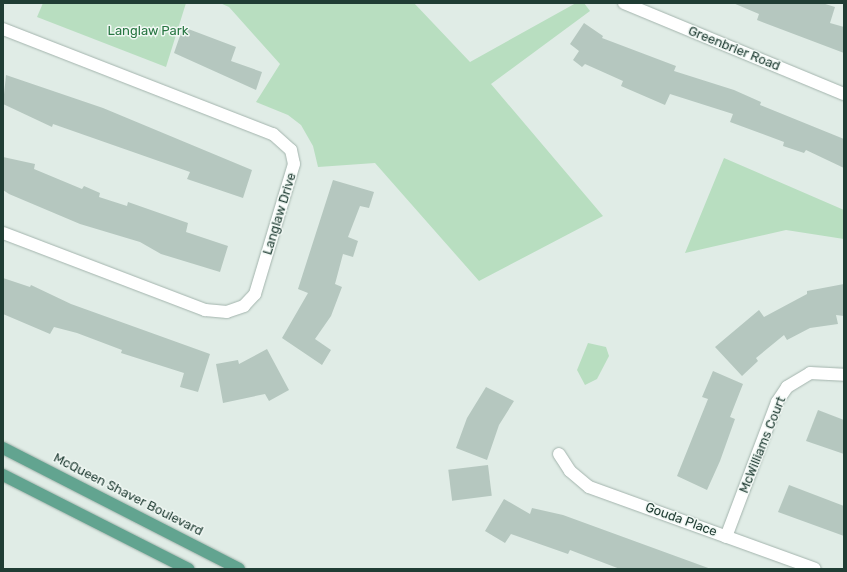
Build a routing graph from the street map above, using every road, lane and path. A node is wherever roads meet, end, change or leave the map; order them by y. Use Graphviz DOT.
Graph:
graph roads {
  1 [pos="624,3"];
  2 [pos="3,29"];
  3 [pos="844,94"];
  4 [pos="3,232"];
  5 [pos="844,375"];
  6 [pos="3,448"];
  7 [pos="559,454"];
  8 [pos="3,475"];
  9 [pos="726,537"];
  10 [pos="188,569"];
  11 [pos="239,569"];
  12 [pos="815,569"];
  1 -- 3 [label="street, Greenbrier Road"];
  2 -- 4 [label="street, Langlaw Drive"];
  5 -- 9 [label="street, McWilliams Court"];
  6 -- 11 [label="main road, McQueen Shaver Boulevard"];
  7 -- 9 [label="street, Gouda Place"];
  8 -- 10 [label="main road"];
  9 -- 12 [label="street, Gouda Place"];
}
